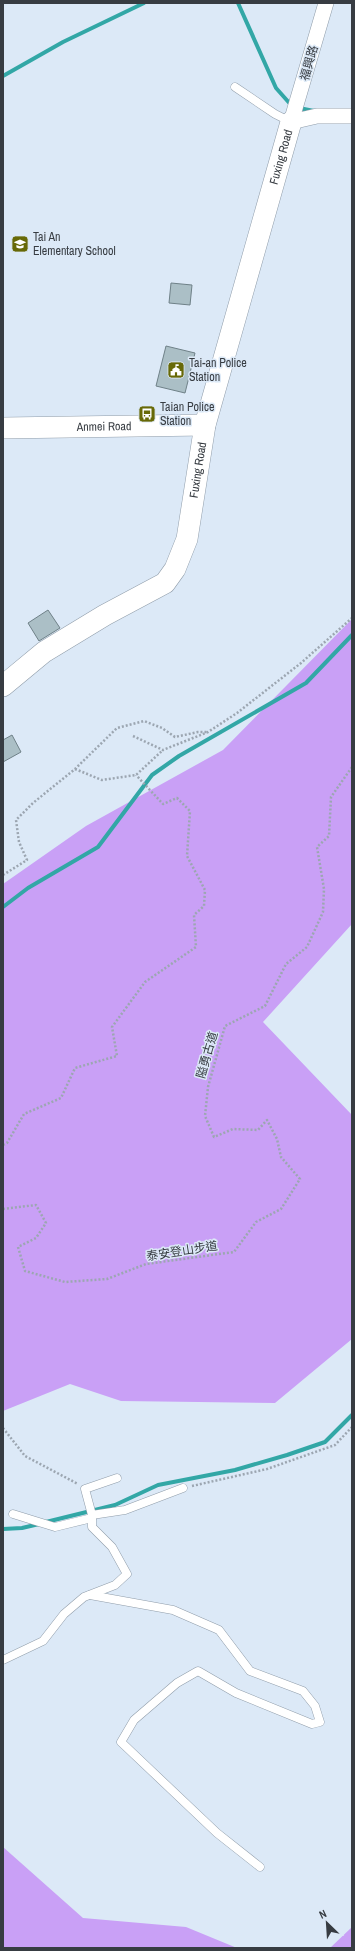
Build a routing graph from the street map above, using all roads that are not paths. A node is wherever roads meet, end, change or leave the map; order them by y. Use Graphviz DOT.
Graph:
graph roads {
  1 [pos="326,3"];
  2 [pos="235,88"];
  3 [pos="352,116"];
  4 [pos="291,122"];
  5 [pos="206,425"];
  6 [pos="3,428"];
  7 [pos="3,686"];
  8 [pos="117,1478"];
  9 [pos="184,1488"];
  10 [pos="12,1514"];
  11 [pos="92,1516"];
  12 [pos="90,1595"];
  13 [pos="3,1660"];
  14 [pos="260,1867"];
  1 -- 4 [label="street, 福興路"];
  2 -- 4 [label="lane"];
  3 -- 4 [label="street"];
  4 -- 5 [label="street, Fuxing Road"];
  5 -- 6 [label="street, Anmei Road"];
  5 -- 7 [label="street, Fuxing Road"];
  8 -- 11 [label="lane"];
  9 -- 11 [label="lane"];
  10 -- 11 [label="lane"];
  11 -- 12 [label="lane"];
  12 -- 13 [label="lane"];
  12 -- 14 [label="lane"];
}
